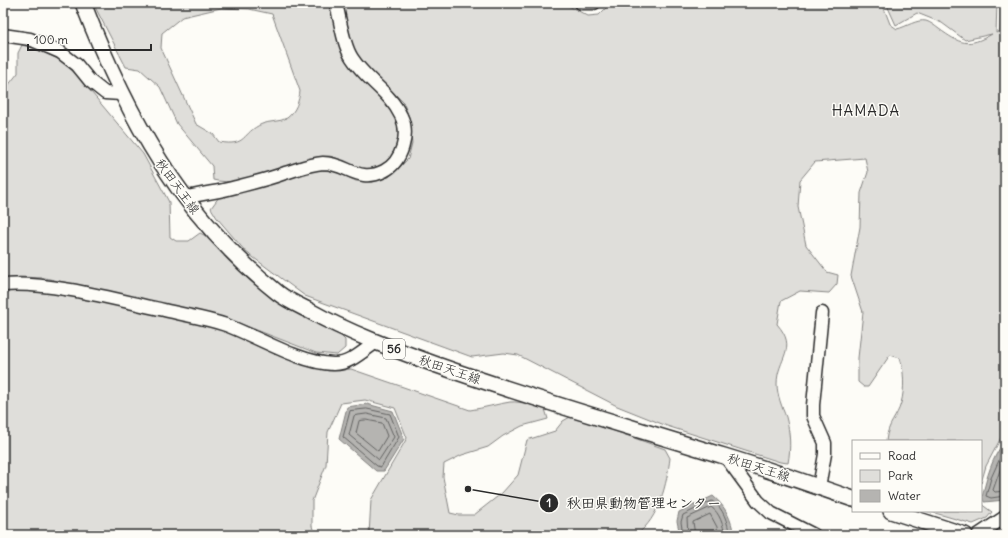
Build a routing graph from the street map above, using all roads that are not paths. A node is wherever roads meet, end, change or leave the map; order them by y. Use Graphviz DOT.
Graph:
graph roads {
  1 [pos="83,3"];
  2 [pos="336,3"];
  3 [pos="581,3"];
  4 [pos="594,3"];
  5 [pos="3,34"];
  6 [pos="121,94"];
  7 [pos="185,198"];
  8 [pos="3,285"];
  9 [pos="822,313"];
  10 [pos="376,342"];
  11 [pos="725,456"];
  12 [pos="819,487"];
  13 [pos="852,499"];
  14 [pos="894,512"];
  15 [pos="1005,517"];
  16 [pos="814,535"];
  17 [pos="962,535"];
  18 [pos="978,535"];
  1 -- 6 [label="main road, 秋田天王線 / 56"];
  2 -- 7 [label="street"];
  3 -- 4 [label="street"];
  5 -- 6 [label="street"];
  6 -- 7 [label="main road, 秋田天王線 / 56"];
  7 -- 10 [label="main road, 秋田天王線 / 56"];
  8 -- 10 [label="street"];
  9 -- 12 [label="street"];
  10 -- 11 [label="main road, 秋田天王線 / 56"];
  11 -- 12 [label="main road, 秋田天王線 / 56"];
  11 -- 16 [label="street"];
  12 -- 13 [label="main road, 秋田天王線 / 56"];
  14 -- 17 [label="main road"];
  15 -- 18 [label="street"];
}
